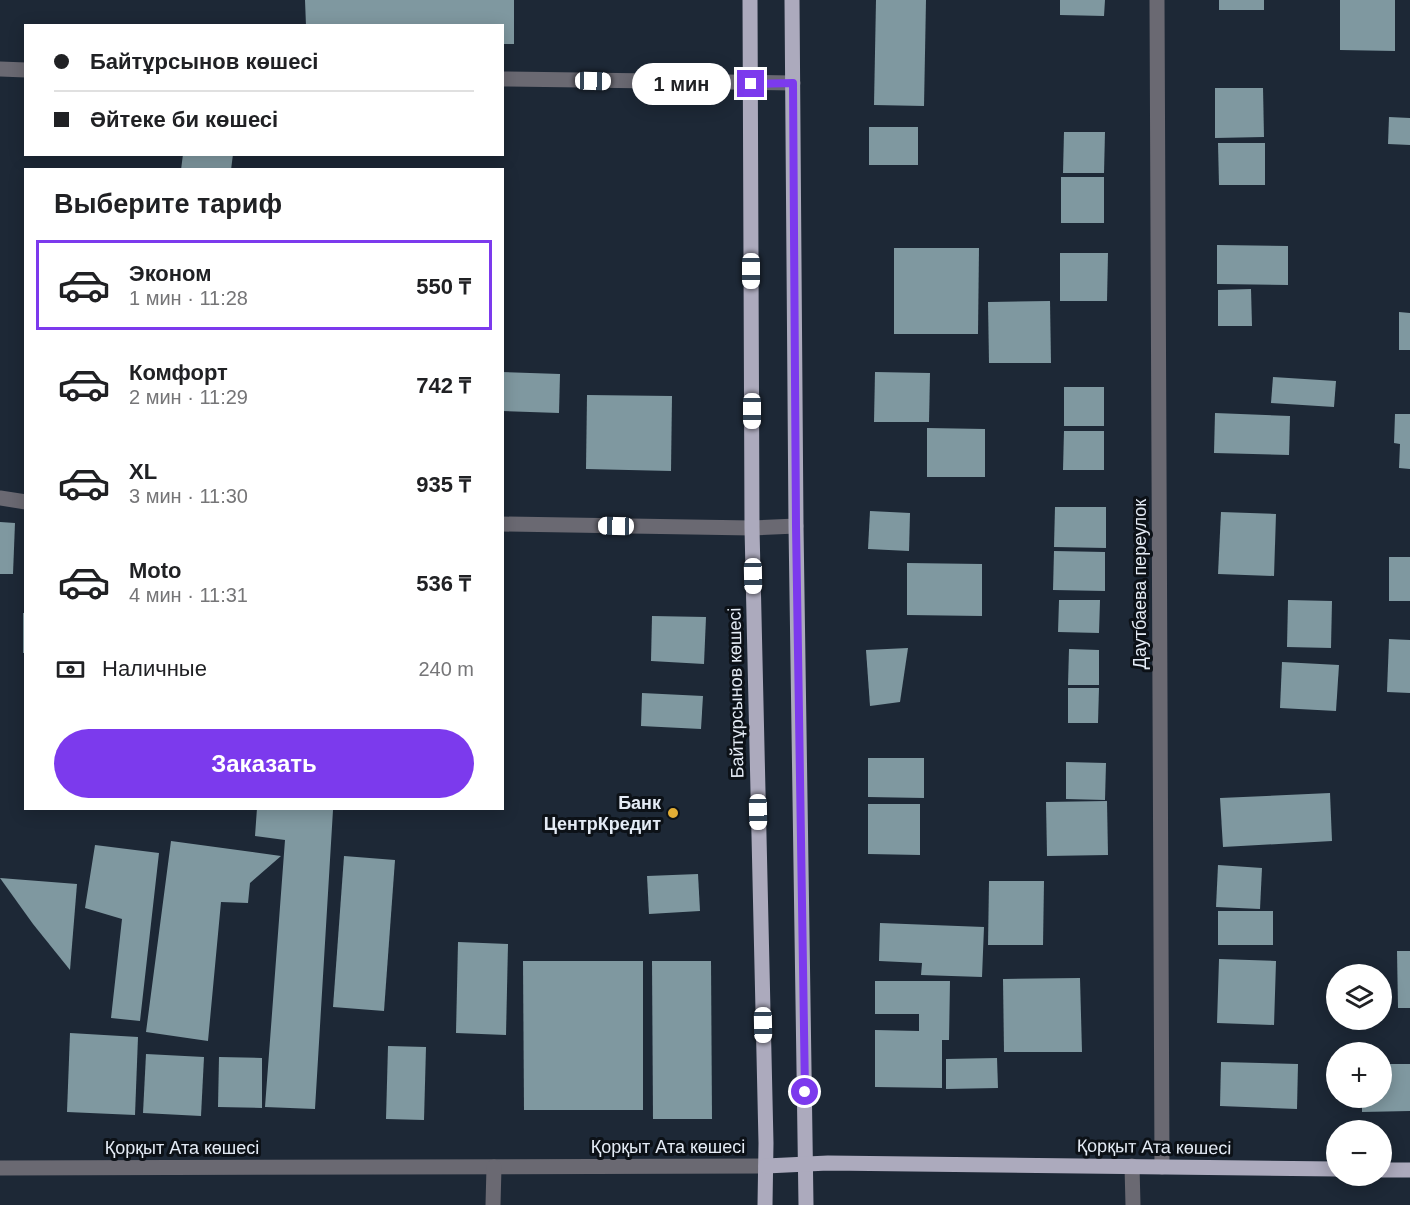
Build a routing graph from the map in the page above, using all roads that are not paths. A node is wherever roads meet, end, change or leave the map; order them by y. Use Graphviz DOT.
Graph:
graph roads {
  1 [pos="750,0"];
  2 [pos="792,0"];
  3 [pos="1158,0"];
  4 [pos="0,69"];
  5 [pos="24,70"];
  6 [pos="504,79"];
  7 [pos="793,83"];
  8 [pos="751,84"];
  9 [pos="0,498"];
  10 [pos="24,502"];
  11 [pos="504,524"];
  12 [pos="796,526"];
  13 [pos="752,528"];
  14 [pos="806,1163"];
  15 [pos="766,1166"];
  16 [pos="1132,1166"];
  17 [pos="494,1167"];
  18 [pos="1162,1167"];
  19 [pos="0,1168"];
  20 [pos="1326,1169"];
  21 [pos="1392,1170"];
  22 [pos="1410,1170"];
  23 [pos="493,1205"];
  24 [pos="765,1205"];
  25 [pos="806,1205"];
  26 [pos="1133,1205"];
  1 -- 8 [label="main road, Байтұрсынов көшесі"];
  2 -- 7 [label="main road"];
  3 -- 18 [label="street, Даутбаева переулок"];
  4 -- 5 [label="street"];
  6 -- 8 [label="street"];
  7 -- 8 [label="street"];
  7 -- 12 [label="main road"];
  8 -- 13 [label="main road, Байтұрсынов көшесі"];
  9 -- 10 [label="street"];
  11 -- 13 [label="street"];
  12 -- 13 [label="street"];
  12 -- 14 [label="main road"];
  13 -- 15 [label="main road, Байтұрсынов көшесі"];
  14 -- 15 [label="main road, Қорқыт Ата көшесі"];
  14 -- 16 [label="main road, Қорқыт Ата көшесі"];
  14 -- 25 [label="main road"];
  15 -- 17 [label="street, Қорқыт Ата көшесі"];
  15 -- 24 [label="main road, Байтұрсынов көшесі"];
  16 -- 18 [label="main road, Қорқыт Ата көшесі"];
  16 -- 26 [label="street"];
  17 -- 19 [label="street, Қорқыт Ата көшесі"];
  17 -- 23 [label="street"];
  18 -- 20 [label="main road, Қорқыт Ата көшесі"];
  21 -- 22 [label="main road"];
}
